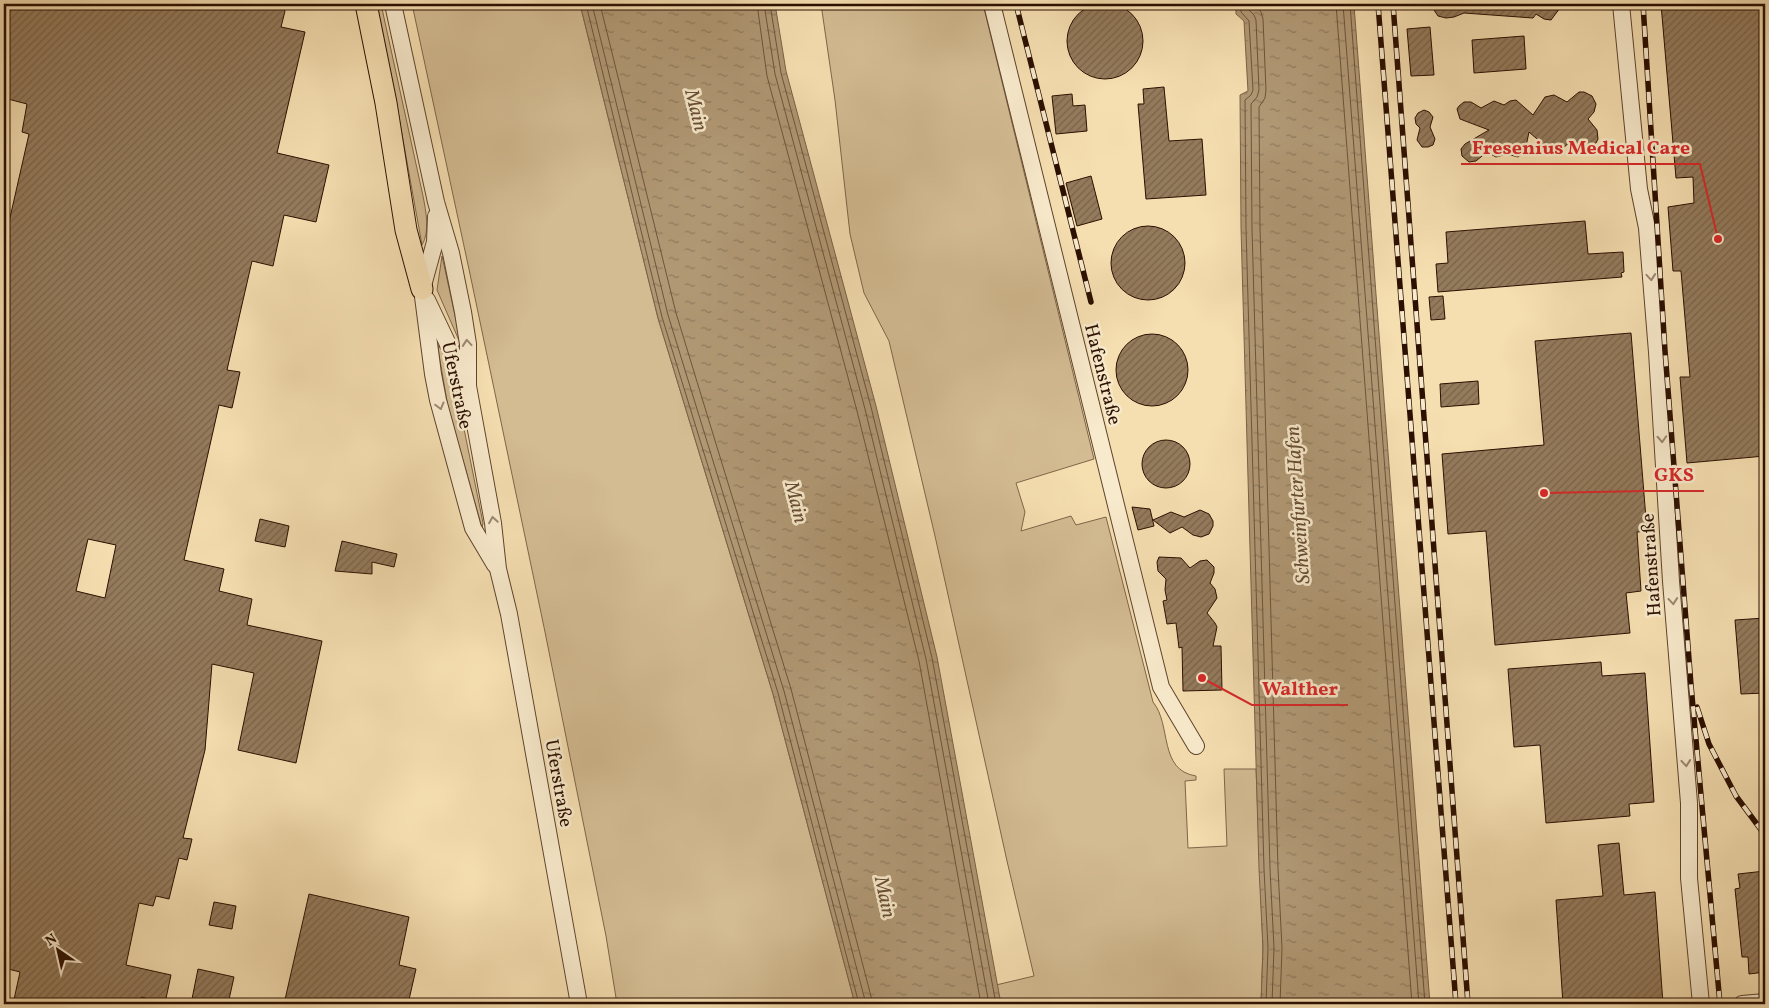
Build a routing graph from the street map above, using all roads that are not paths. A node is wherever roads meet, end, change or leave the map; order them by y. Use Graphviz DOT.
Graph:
graph roads {
  1 [pos="366,4"];
  2 [pos="393,4"];
  3 [pos="992,4"];
  4 [pos="1621,4"];
  5 [pos="436,202"];
  6 [pos="422,289"];
  7 [pos="468,386"];
  8 [pos="498,569"];
  9 [pos="1196,746"];
  10 [pos="1765,1002"];
  11 [pos="579,1004"];
  12 [pos="1701,1004"];
  13 [pos="1742,1004"];
  1 -- 6 [label="main road"];
  2 -- 5 [label="street, Uferstraße"];
  3 -- 9 [label="street, Hafenstraße"];
  4 -- 12 [label="street, Hafenstraße, one-way"];
  5 -- 6 [label="street, Uferstraße"];
  7 -- 5 [label="street, Uferstraße, one-way"];
  6 -- 7 [label="street, Uferstraße"];
  6 -- 8 [label="street, Uferstraße, one-way"];
  8 -- 7 [label="street, Uferstraße, one-way"];
  8 -- 11 [label="street, Uferstraße"];
  10 -- 13 [label="street"];
}
